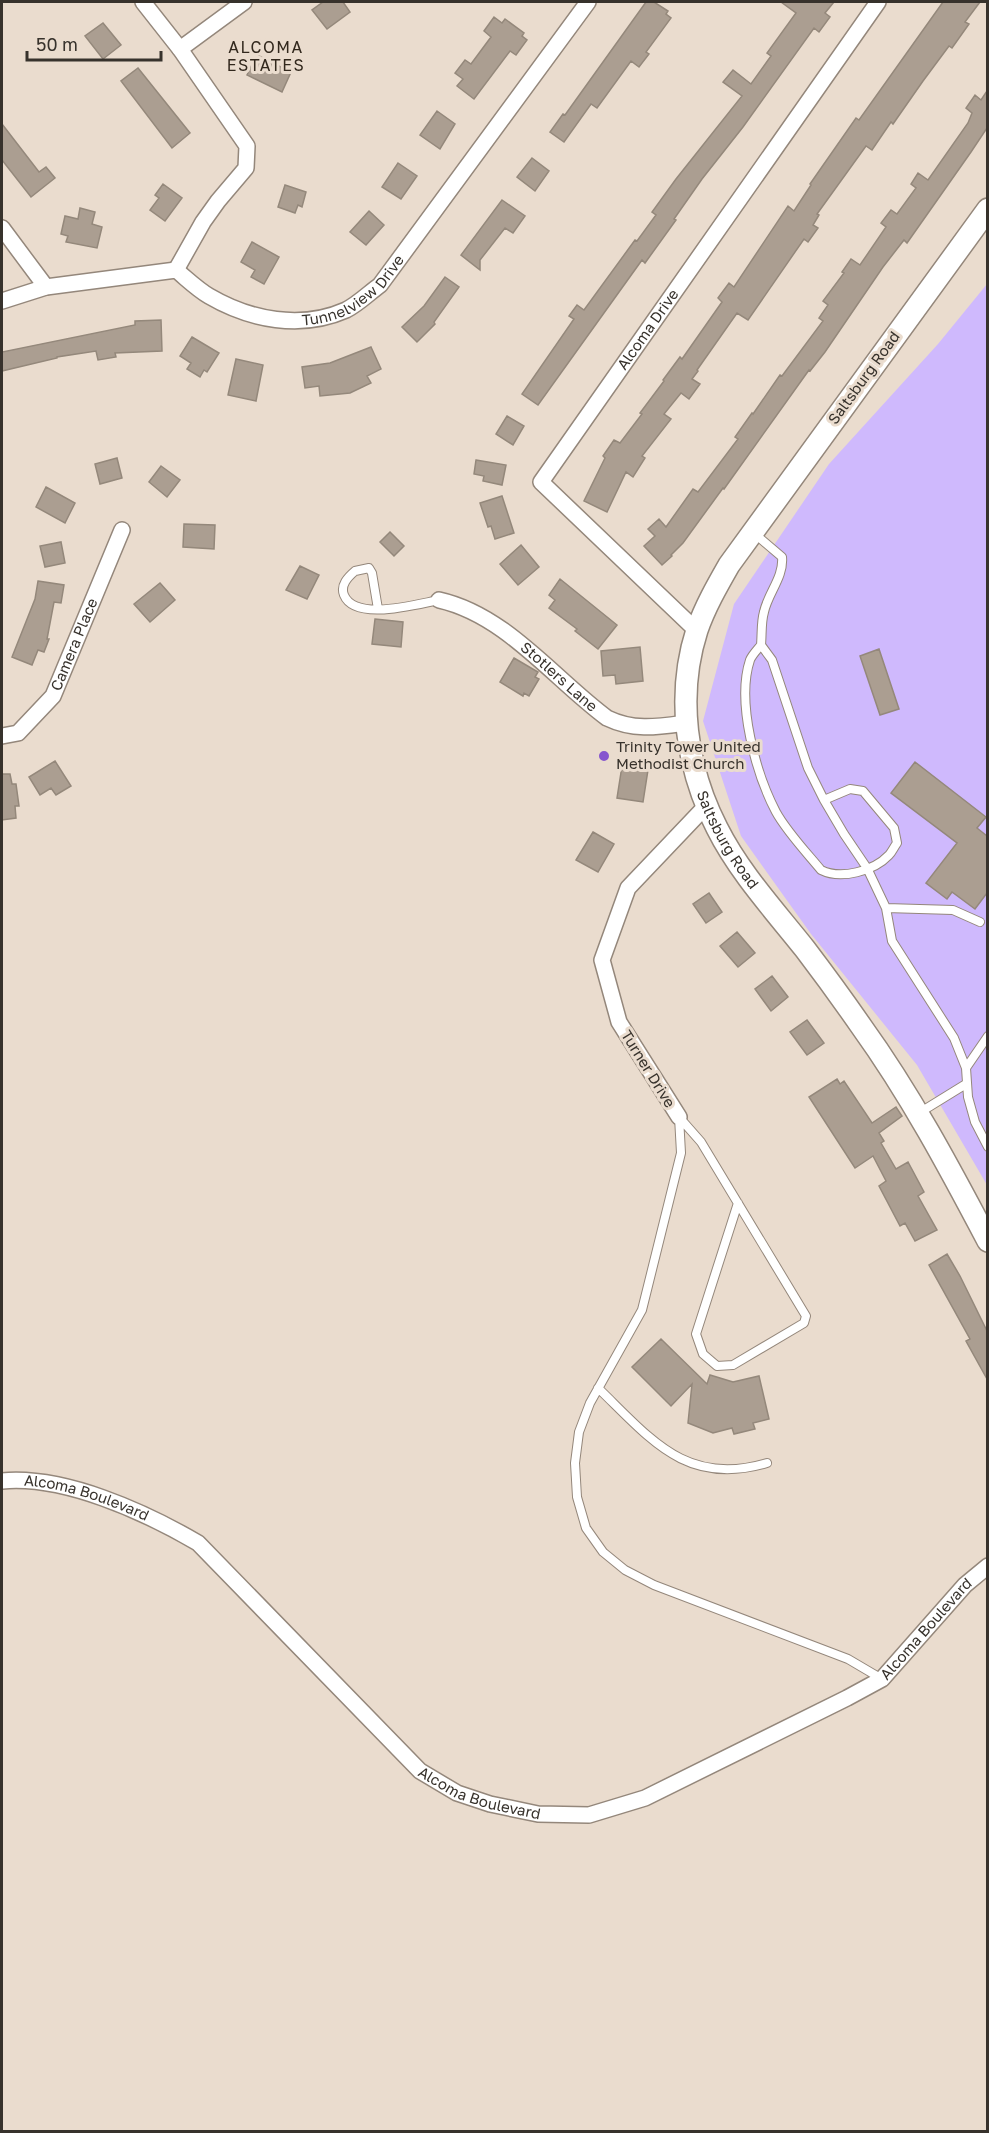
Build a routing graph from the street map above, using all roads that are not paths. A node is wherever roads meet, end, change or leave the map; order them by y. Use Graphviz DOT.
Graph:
graph roads {
  1 [pos="143,2"];
  2 [pos="244,2"];
  3 [pos="588,2"];
  4 [pos="878,2"];
  5 [pos="180,49"];
  6 [pos="987,209"];
  7 [pos="2,228"];
  8 [pos="176,270"];
  9 [pos="46,287"];
  10 [pos="2,301"];
  11 [pos="122,530"];
  12 [pos="752,532"];
  13 [pos="439,600"];
  14 [pos="378,609"];
  15 [pos="697,631"];
  16 [pos="761,645"];
  17 [pos="686,723"];
  18 [pos="2,736"];
  19 [pos="824,800"];
  20 [pos="706,806"];
  21 [pos="867,868"];
  22 [pos="886,908"];
  23 [pos="980,922"];
  24 [pos="987,1036"];
  25 [pos="966,1068"];
  26 [pos="966,1084"];
  27 [pos="918,1113"];
  28 [pos="679,1117"];
  29 [pos="987,1147"];
  30 [pos="738,1203"];
  31 [pos="987,1241"];
  32 [pos="598,1388"];
  33 [pos="767,1463"];
  34 [pos="2,1481"];
  35 [pos="987,1566"];
  36 [pos="882,1679"];
  1 -- 5 [label="street"];
  2 -- 5 [label="street"];
  3 -- 8 [label="street, Tunnelview Drive"];
  4 -- 15 [label="street, Alcoma Drive"];
  5 -- 8 [label="street"];
  6 -- 12 [label="main road, Saltsburg Road"];
  7 -- 9 [label="street"];
  8 -- 9 [label="street"];
  9 -- 10 [label="street"];
  11 -- 18 [label="street, Camera Place"];
  12 -- 15 [label="main road, Saltsburg Road"];
  12 -- 16 [label="lane"];
  13 -- 14 [label="lane"];
  13 -- 17 [label="street, Stotlers Lane"];
  14 -- 14 [label="lane"];
  15 -- 17 [label="main road, Saltsburg Road"];
  16 -- 19 [label="lane"];
  16 -- 21 [label="lane"];
  17 -- 20 [label="main road, Saltsburg Road"];
  19 -- 21 [label="lane"];
  19 -- 21 [label="lane"];
  20 -- 27 [label="main road, Saltsburg Road"];
  20 -- 28 [label="street, Turner Drive"];
  21 -- 22 [label="lane"];
  22 -- 23 [label="lane"];
  22 -- 25 [label="lane"];
  24 -- 25 [label="lane"];
  25 -- 26 [label="lane"];
  26 -- 27 [label="lane"];
  26 -- 29 [label="lane"];
  27 -- 31 [label="main road, Saltsburg Road"];
  28 -- 30 [label="lane"];
  28 -- 32 [label="lane"];
  30 -- 30 [label="lane"];
  32 -- 33 [label="lane"];
  32 -- 36 [label="lane"];
  34 -- 36 [label="street, Alcoma Boulevard"];
  35 -- 36 [label="street, Alcoma Boulevard"];
}
